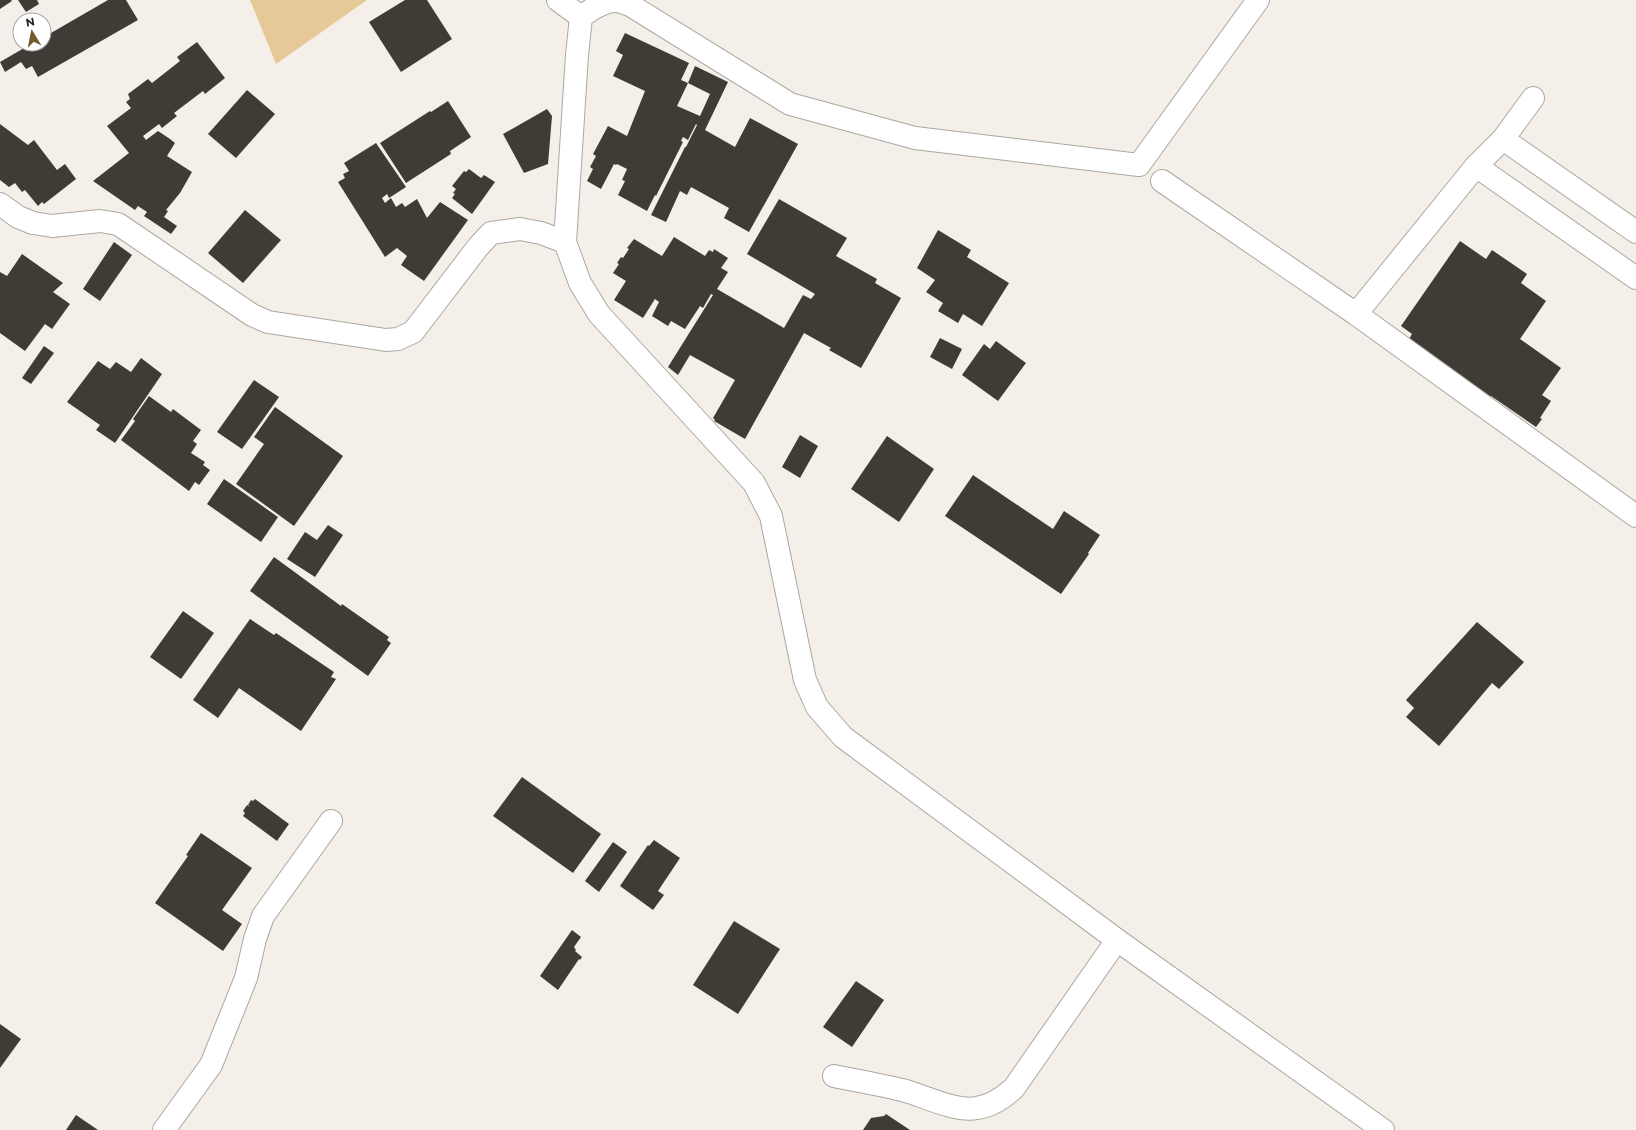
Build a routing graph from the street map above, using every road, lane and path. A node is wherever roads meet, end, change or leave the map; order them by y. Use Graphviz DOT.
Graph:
graph roads {
  1 [pos="558,0"];
  2 [pos="1258,0"];
  3 [pos="581,18"];
  4 [pos="1533,98"];
  5 [pos="1504,139"];
  6 [pos="1476,166"];
  7 [pos="1162,181"];
  8 [pos="0,204"];
  9 [pos="1636,232"];
  10 [pos="565,242"];
  11 [pos="1633,268"];
  12 [pos="1356,314"];
  13 [pos="1636,516"];
  14 [pos="331,821"];
  15 [pos="1117,940"];
  16 [pos="834,1076"];
  17 [pos="164,1130"];
  18 [pos="1383,1130"];
  1 -- 3 [label="street"];
  2 -- 3 [label="street"];
  3 -- 10 [label="street"];
  4 -- 5 [label="street"];
  5 -- 6 [label="street"];
  5 -- 9 [label="street"];
  6 -- 11 [label="street"];
  6 -- 12 [label="street"];
  7 -- 12 [label="street"];
  8 -- 10 [label="street"];
  10 -- 15 [label="street"];
  12 -- 13 [label="street"];
  14 -- 17 [label="street"];
  15 -- 16 [label="street"];
  15 -- 18 [label="street"];
}
